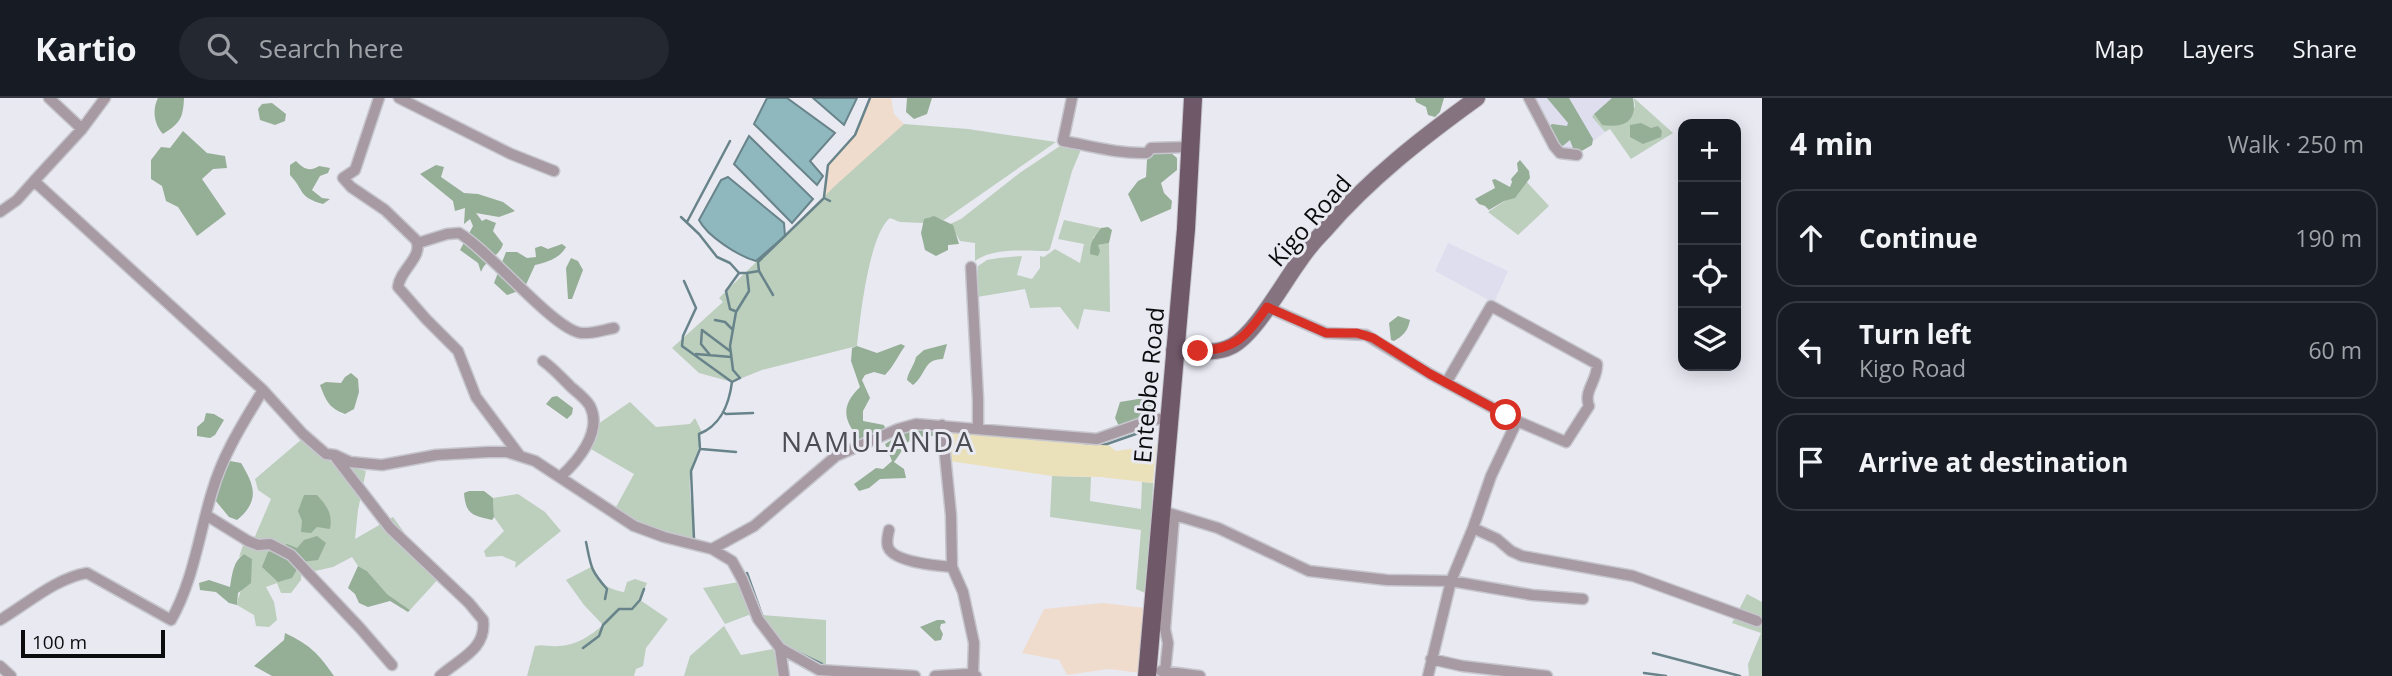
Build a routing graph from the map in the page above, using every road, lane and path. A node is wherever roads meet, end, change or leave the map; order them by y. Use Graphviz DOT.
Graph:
graph roads {
  1 [pos="50,98"];
  2 [pos="105,98"];
  3 [pos="379,98"];
  4 [pos="399,98"];
  5 [pos="1072,98"];
  6 [pos="1193,98"];
  7 [pos="1477,98"];
  8 [pos="1529,98"];
  9 [pos="82,130"];
  10 [pos="1190,147"];
  11 [pos="1577,155"];
  12 [pos="554,171"];
  13 [pos="34,181"];
  14 [pos="0,212"];
  15 [pos="418,243"];
  16 [pos="971,267"];
  17 [pos="1267,307"];
  18 [pos="614,328"];
  19 [pos="1174,350"];
  20 [pos="543,361"];
  21 [pos="1446,383"];
  22 [pos="263,390"];
  23 [pos="1169,418"];
  24 [pos="1517,421"];
  25 [pos="942,425"];
  26 [pos="978,429"];
  27 [pos="335,456"];
  28 [pos="520,456"];
  29 [pos="560,477"];
  30 [pos="1168,513"];
  31 [pos="205,515"];
  32 [pos="1473,528"];
  33 [pos="889,530"];
  34 [pos="712,549"];
  35 [pos="952,567"];
  36 [pos="1451,580"];
  37 [pos="1584,599"];
  38 [pos="0,620"];
  39 [pos="1757,621"];
  40 [pos="780,648"];
  41 [pos="1432,659"];
  42 [pos="0,666"];
  43 [pos="392,666"];
  44 [pos="832,671"];
  45 [pos="1154,672"];
  46 [pos="11,676"];
  47 [pos="440,676"];
  48 [pos="784,676"];
  49 [pos="813,676"];
  50 [pos="915,676"];
  51 [pos="935,676"];
  52 [pos="975,676"];
  53 [pos="1200,676"];
  54 [pos="1428,676"];
  55 [pos="1547,676"];
  1 -- 9 [label="street"];
  2 -- 9 [label="street"];
  3 -- 15 [label="street"];
  4 -- 12 [label="street"];
  5 -- 10 [label="street"];
  6 -- 10 [label="main road, Entebbe Road"];
  7 -- 17 [label="street, Kigo Road"];
  8 -- 11 [label="street"];
  9 -- 13 [label="street"];
  10 -- 19 [label="main road, Entebbe Road"];
  13 -- 14 [label="street"];
  13 -- 22 [label="street"];
  15 -- 18 [label="street"];
  15 -- 28 [label="street"];
  16 -- 26 [label="street"];
  17 -- 19 [label="street, Kigo Road"];
  17 -- 21 [label="street"];
  19 -- 23 [label="main road, Entebbe Road"];
  20 -- 29 [label="street"];
  21 -- 24 [label="street"];
  21 -- 24 [label="street"];
  22 -- 27 [label="street"];
  22 -- 31 [label="street"];
  23 -- 26 [label="street"];
  23 -- 30 [label="main road, Entebbe Road"];
  24 -- 32 [label="street"];
  25 -- 26 [label="street"];
  25 -- 34 [label="street"];
  25 -- 35 [label="street"];
  27 -- 28 [label="street"];
  27 -- 47 [label="street"];
  28 -- 29 [label="street"];
  29 -- 34 [label="street"];
  30 -- 36 [label="street"];
  30 -- 45 [label="main road, Entebbe Road"];
  31 -- 38 [label="street"];
  31 -- 43 [label="street"];
  32 -- 36 [label="street"];
  32 -- 39 [label="street"];
  33 -- 35 [label="street"];
  34 -- 40 [label="street"];
  35 -- 52 [label="street"];
  36 -- 37 [label="street"];
  36 -- 41 [label="street"];
  40 -- 48 [label="street"];
  40 -- 50 [label="street"];
  41 -- 54 [label="street"];
  41 -- 55 [label="street"];
  42 -- 46 [label="street"];
  44 -- 49 [label="street"];
  45 -- 53 [label="street"];
  51 -- 52 [label="street"];
}
